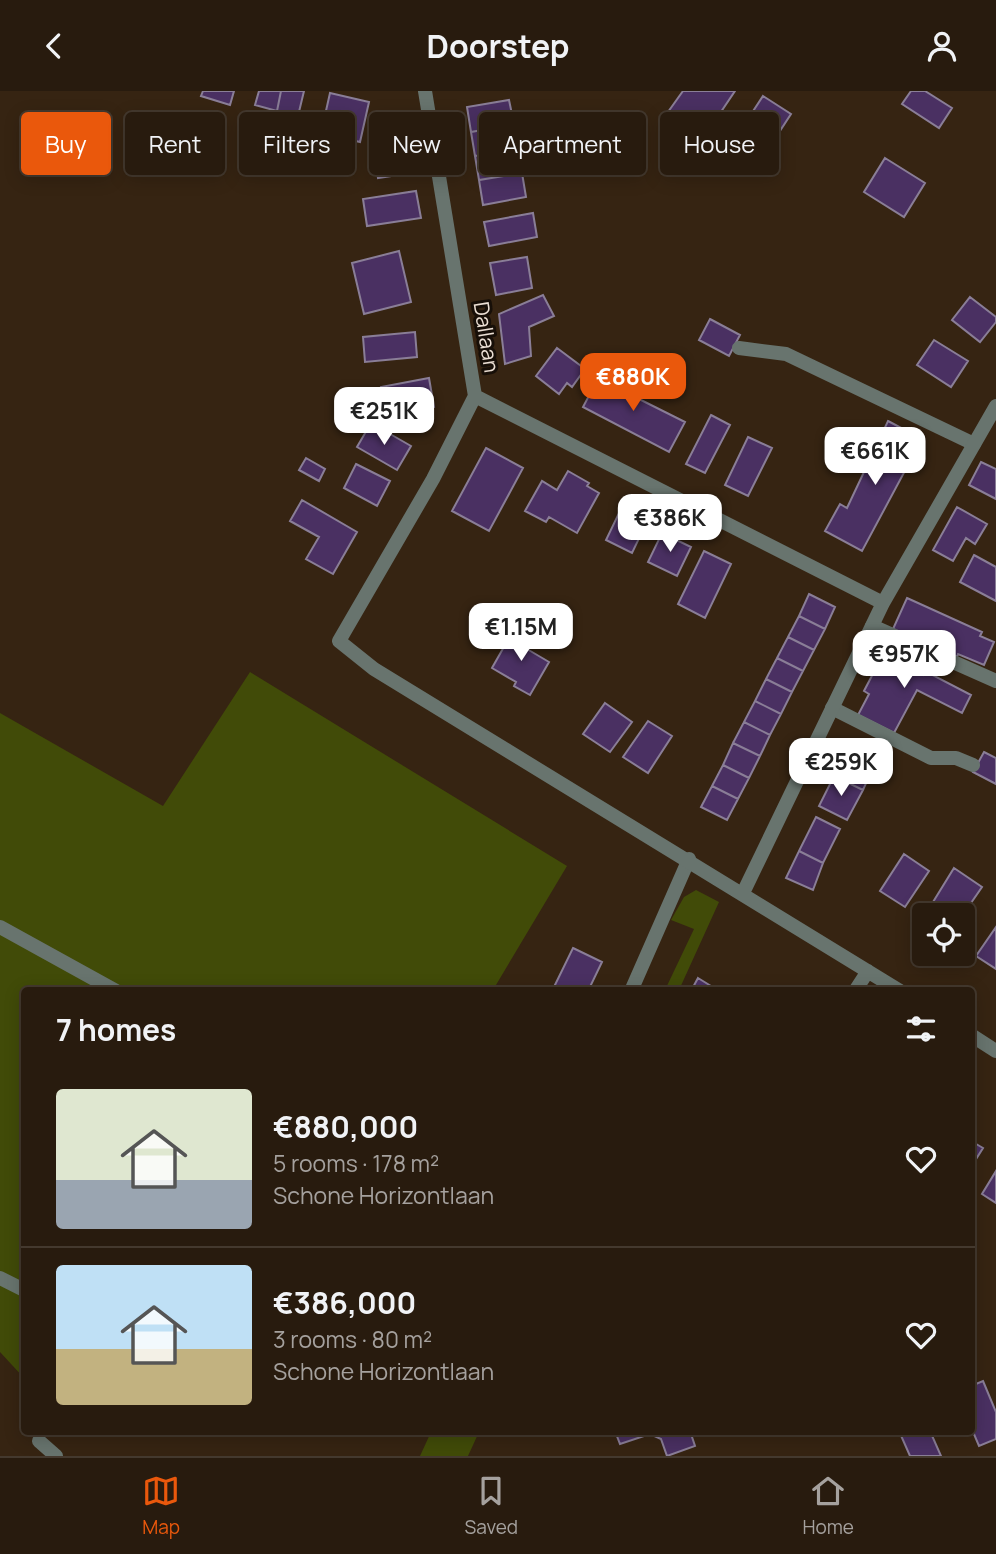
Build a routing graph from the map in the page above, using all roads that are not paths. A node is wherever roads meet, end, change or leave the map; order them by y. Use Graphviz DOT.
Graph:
graph roads {
  1 [pos="425,91"];
  2 [pos="739,348"];
  3 [pos="475,396"];
  4 [pos="996,406"];
  5 [pos="974,444"];
  6 [pos="883,603"];
  7 [pos="872,625"];
  8 [pos="996,681"];
  9 [pos="832,708"];
  10 [pos="973,765"];
  11 [pos="690,859"];
  12 [pos="743,893"];
  13 [pos="0,927"];
  14 [pos="868,971"];
  15 [pos="109,987"];
  16 [pos="633,987"];
  17 [pos="858,987"];
  18 [pos="894,987"];
  19 [pos="975,1038"];
  20 [pos="996,1051"];
  21 [pos="0,1278"];
  22 [pos="21,1288"];
  23 [pos="39,1441"];
  24 [pos="55,1456"];
  1 -- 3 [label="street, Dallaan"];
  2 -- 5 [label="street"];
  3 -- 6 [label="street"];
  3 -- 11 [label="street, Dallaan"];
  4 -- 5 [label="street"];
  5 -- 6 [label="street"];
  6 -- 7 [label="street"];
  7 -- 8 [label="street"];
  7 -- 9 [label="street"];
  9 -- 10 [label="street"];
  9 -- 12 [label="street"];
  11 -- 12 [label="street"];
  11 -- 16 [label="street"];
  12 -- 14 [label="street"];
  13 -- 15 [label="street"];
  14 -- 17 [label="street"];
  14 -- 18 [label="street"];
  19 -- 20 [label="street"];
  21 -- 22 [label="street"];
  23 -- 24 [label="street"];
}
